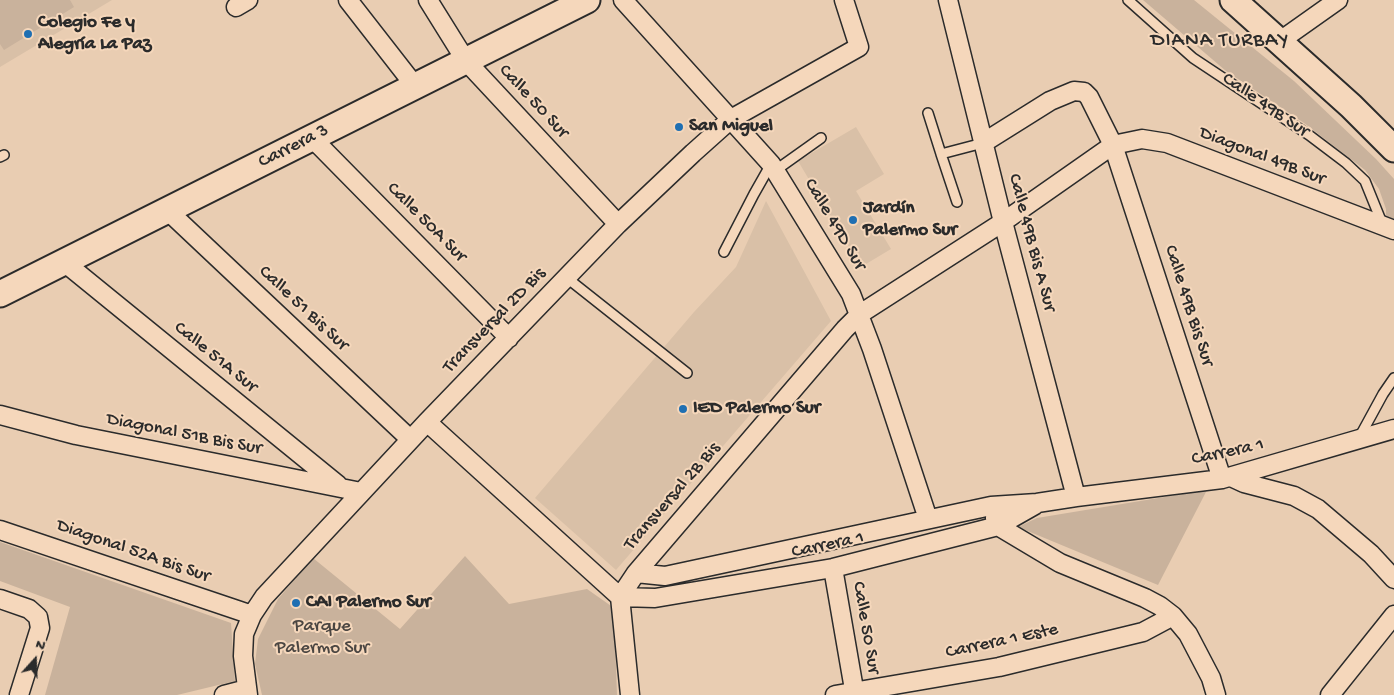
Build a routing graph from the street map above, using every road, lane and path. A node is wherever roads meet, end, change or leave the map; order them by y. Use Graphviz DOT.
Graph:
graph roads {
  1 [pos="348,0"];
  2 [pos="428,0"];
  3 [pos="587,0"];
  4 [pos="623,0"];
  5 [pos="844,0"];
  6 [pos="948,0"];
  7 [pos="1128,0"];
  8 [pos="1233,0"];
  9 [pos="1338,0"];
  10 [pos="1280,41"];
  11 [pos="466,61"];
  12 [pos="415,86"];
  13 [pos="928,113"];
  14 [pos="731,119"];
  15 [pos="312,138"];
  16 [pos="821,138"];
  17 [pos="983,143"];
  18 [pos="1113,145"];
  19 [pos="1394,149"];
  20 [pos="941,154"];
  21 [pos="774,167"];
  22 [pos="957,202"];
  23 [pos="167,210"];
  24 [pos="1003,222"];
  25 [pos="618,224"];
  26 [pos="1389,228"];
  27 [pos="724,252"];
  28 [pos="64,262"];
  29 [pos="567,278"];
  30 [pos="0,294"];
  31 [pos="860,314"];
  32 [pos="509,338"];
  33 [pos="687,373"];
  34 [pos="1394,378"];
  35 [pos="0,415"];
  36 [pos="427,422"];
  37 [pos="1394,429"];
  38 [pos="410,439"];
  39 [pos="1358,440"];
  40 [pos="1227,478"];
  41 [pos="340,487"];
  42 [pos="361,492"];
  43 [pos="1076,497"];
  44 [pos="1037,504"];
  45 [pos="991,506"];
  46 [pos="928,519"];
  47 [pos="998,526"];
  48 [pos="0,530"];
  49 [pos="833,568"];
  50 [pos="636,573"];
  51 [pos="1394,579"];
  52 [pos="620,597"];
  53 [pos="0,599"];
  54 [pos="252,615"];
  55 [pos="1394,615"];
  56 [pos="1173,616"];
  57 [pos="248,692"];
  58 [pos="854,693"];
  59 [pos="19,695"];
  60 [pos="224,695"];
  61 [pos="630,695"];
  62 [pos="835,695"];
  63 [pos="1216,695"];
  64 [pos="1330,695"];
  1 -- 12 [label="street"];
  2 -- 11 [label="street, Calle 50 Sur"];
  3 -- 11 [label="street, Carrera 3"];
  4 -- 14 [label="street, Calle 49D Sur"];
  5 -- 14 [label="street, Transversal 2D Bis"];
  6 -- 17 [label="street, Calle 49B Bis A Sur"];
  7 -- 26 [label="lane, Calle 49B Sur"];
  8 -- 10 [label="street"];
  9 -- 10 [label="street"];
  10 -- 19 [label="street"];
  11 -- 12 [label="street, Carrera 3"];
  11 -- 25 [label="street, Calle 50 Sur"];
  12 -- 15 [label="street, Carrera 3"];
  13 -- 20 [label="lane"];
  14 -- 21 [label="street, Calle 49D Sur"];
  14 -- 25 [label="street, Transversal 2D Bis"];
  15 -- 23 [label="street, Carrera 3"];
  15 -- 32 [label="street, Calle 50A Sur"];
  16 -- 21 [label="lane"];
  17 -- 18 [label="street, Calle 49B Bis Sur"];
  17 -- 20 [label="lane"];
  17 -- 24 [label="street, Calle 49B Bis A Sur"];
  18 -- 24 [label="street, Transversal 2B Bis"];
  18 -- 26 [label="street, Diagonal 49B Sur"];
  18 -- 40 [label="street, Calle 49B Bis Sur"];
  20 -- 22 [label="lane"];
  21 -- 27 [label="lane"];
  21 -- 31 [label="street, Calle 49D Sur"];
  23 -- 28 [label="street, Carrera 3"];
  23 -- 38 [label="street, Calle 51 Bis Sur"];
  24 -- 31 [label="street, Transversal 2B Bis"];
  24 -- 43 [label="street, Calle 49B Bis A Sur"];
  25 -- 29 [label="street, Transversal 2D Bis"];
  28 -- 30 [label="street, Carrera 3"];
  28 -- 41 [label="street, Calle 51A Sur"];
  29 -- 32 [label="street, Transversal 2D Bis"];
  29 -- 33 [label="lane"];
  31 -- 46 [label="street, Calle 49D Sur"];
  31 -- 50 [label="street, Transversal 2B Bis"];
  32 -- 36 [label="street, Transversal 2D Bis"];
  34 -- 39 [label="lane"];
  35 -- 41 [label="street, Diagonal 51B Bis Sur"];
  36 -- 38 [label="street, Transversal 2D Bis"];
  36 -- 52 [label="street"];
  37 -- 39 [label="street, Carrera 1"];
  38 -- 42 [label="street, Transversal 2D Bis"];
  39 -- 40 [label="street, Carrera 1"];
  40 -- 43 [label="street, Carrera 1"];
  40 -- 51 [label="street"];
  41 -- 42 [label="street, Diagonal 51B Bis Sur"];
  42 -- 54 [label="street, Transversal 2D Bis"];
  43 -- 44 [label="street, Carrera 1"];
  44 -- 45 [label="street, Carrera 1"];
  44 -- 47 [label="street, Carrera 1"];
  45 -- 46 [label="street, Carrera 1"];
  45 -- 47 [label="street"];
  46 -- 50 [label="street, Carrera 1"];
  47 -- 49 [label="street, Carrera 1"];
  47 -- 56 [label="street"];
  48 -- 54 [label="street, Diagonal 52A Bis Sur"];
  49 -- 52 [label="street, Carrera 1"];
  49 -- 58 [label="street, Calle 50 Sur"];
  50 -- 52 [label="street, Transversal 2B Bis"];
  52 -- 61 [label="street"];
  53 -- 59 [label="street"];
  54 -- 57 [label="street, Transversal 2D Bis"];
  55 -- 64 [label="street"];
  56 -- 58 [label="street, Carrera 1 Este"];
  56 -- 63 [label="street"];
  57 -- 60 [label="street"];
  58 -- 62 [label="street, Carrera 1 Este"];
}
